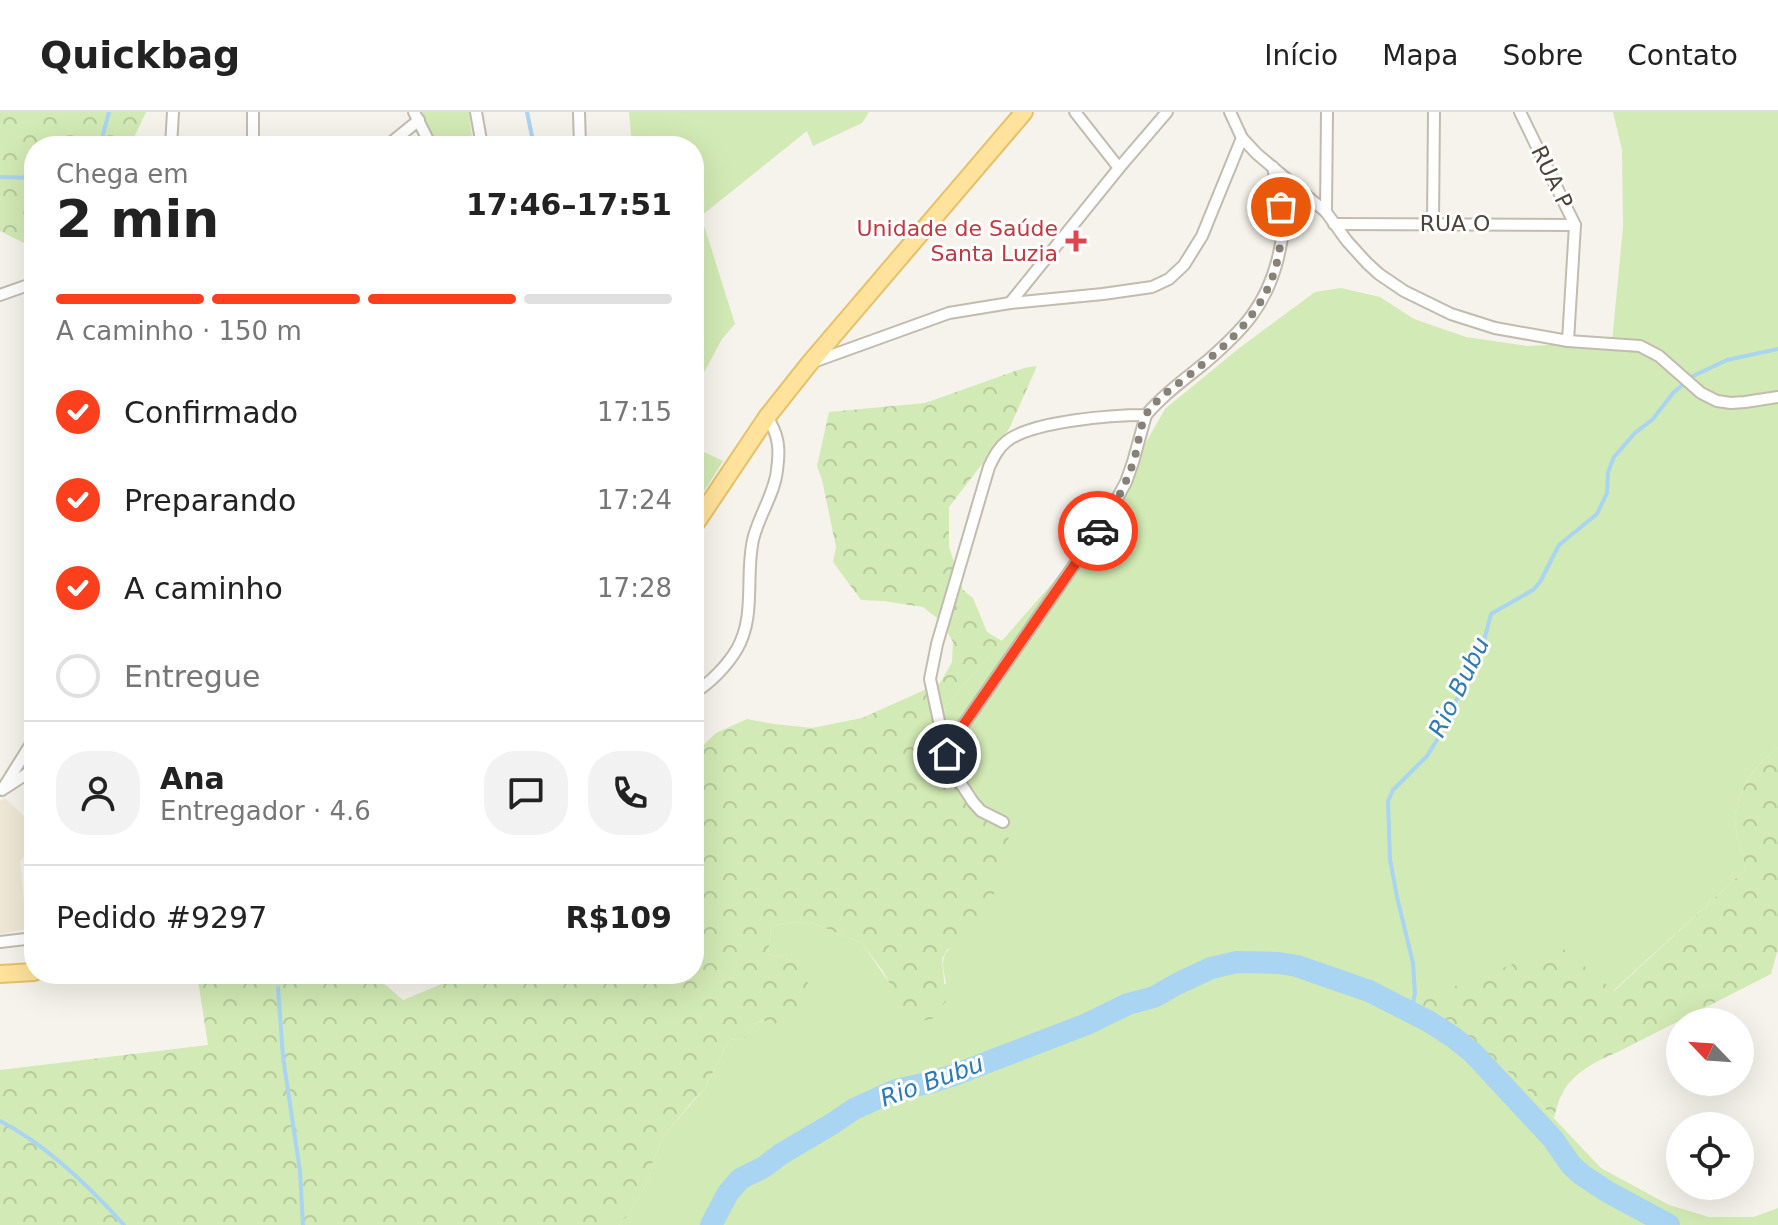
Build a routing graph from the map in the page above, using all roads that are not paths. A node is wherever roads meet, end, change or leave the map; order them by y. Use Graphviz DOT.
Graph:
graph roads {
  1 [pos="173,112"];
  2 [pos="253,112"];
  3 [pos="476,112"];
  4 [pos="579,112"];
  5 [pos="1024,112"];
  6 [pos="1075,112"];
  7 [pos="1167,112"];
  8 [pos="1230,112"];
  9 [pos="1327,112"];
  10 [pos="1434,112"];
  11 [pos="1520,112"];
  12 [pos="416,116"];
  13 [pos="172,136"];
  14 [pos="251,136"];
  15 [pos="397,136"];
  16 [pos="426,136"];
  17 [pos="480,136"];
  18 [pos="580,136"];
  19 [pos="1242,138"];
  20 [pos="1273,167"];
  21 [pos="1119,168"];
  22 [pos="1326,212"];
  23 [pos="1433,223"];
  24 [pos="1334,224"];
  25 [pos="1575,225"];
  26 [pos="24,287"];
  27 [pos="0,295"];
  28 [pos="1010,303"];
  29 [pos="1568,341"];
  30 [pos="809,364"];
  31 [pos="1778,397"];
  32 [pos="1146,415"];
  33 [pos="767,417"];
  34 [pos="704,511"];
  35 [pos="704,684"];
  36 [pos="947,754"];
  37 [pos="24,755"];
  38 [pos="24,776"];
  39 [pos="1,791"];
  40 [pos="1003,822"];
  41 [pos="24,939"];
  42 [pos="0,942"];
  43 [pos="24,973"];
  44 [pos="0,974"];
  1 -- 13 [label="street"];
  2 -- 14 [label="street"];
  3 -- 17 [label="street"];
  4 -- 18 [label="street"];
  5 -- 30 [label="main road"];
  6 -- 21 [label="street"];
  7 -- 21 [label="street"];
  8 -- 19 [label="street"];
  9 -- 22 [label="street"];
  10 -- 23 [label="street"];
  11 -- 25 [label="street, RUA P"];
  12 -- 15 [label="street"];
  12 -- 16 [label="street"];
  19 -- 20 [label="street"];
  19 -- 28 [label="street"];
  20 -- 22 [label="street"];
  20 -- 32 [label="street"];
  21 -- 28 [label="street"];
  22 -- 24 [label="street"];
  23 -- 24 [label="street, RUA O"];
  23 -- 25 [label="street, RUA O"];
  24 -- 29 [label="street"];
  25 -- 29 [label="street, RUA P"];
  26 -- 27 [label="street"];
  28 -- 30 [label="street"];
  29 -- 31 [label="street"];
  30 -- 33 [label="main road"];
  32 -- 36 [label="street"];
  32 -- 36 [label="street"];
  33 -- 34 [label="main road"];
  33 -- 35 [label="street"];
  36 -- 40 [label="street"];
  37 -- 39 [label="street"];
  38 -- 39 [label="street"];
  41 -- 42 [label="street"];
  43 -- 44 [label="main road"];
}
